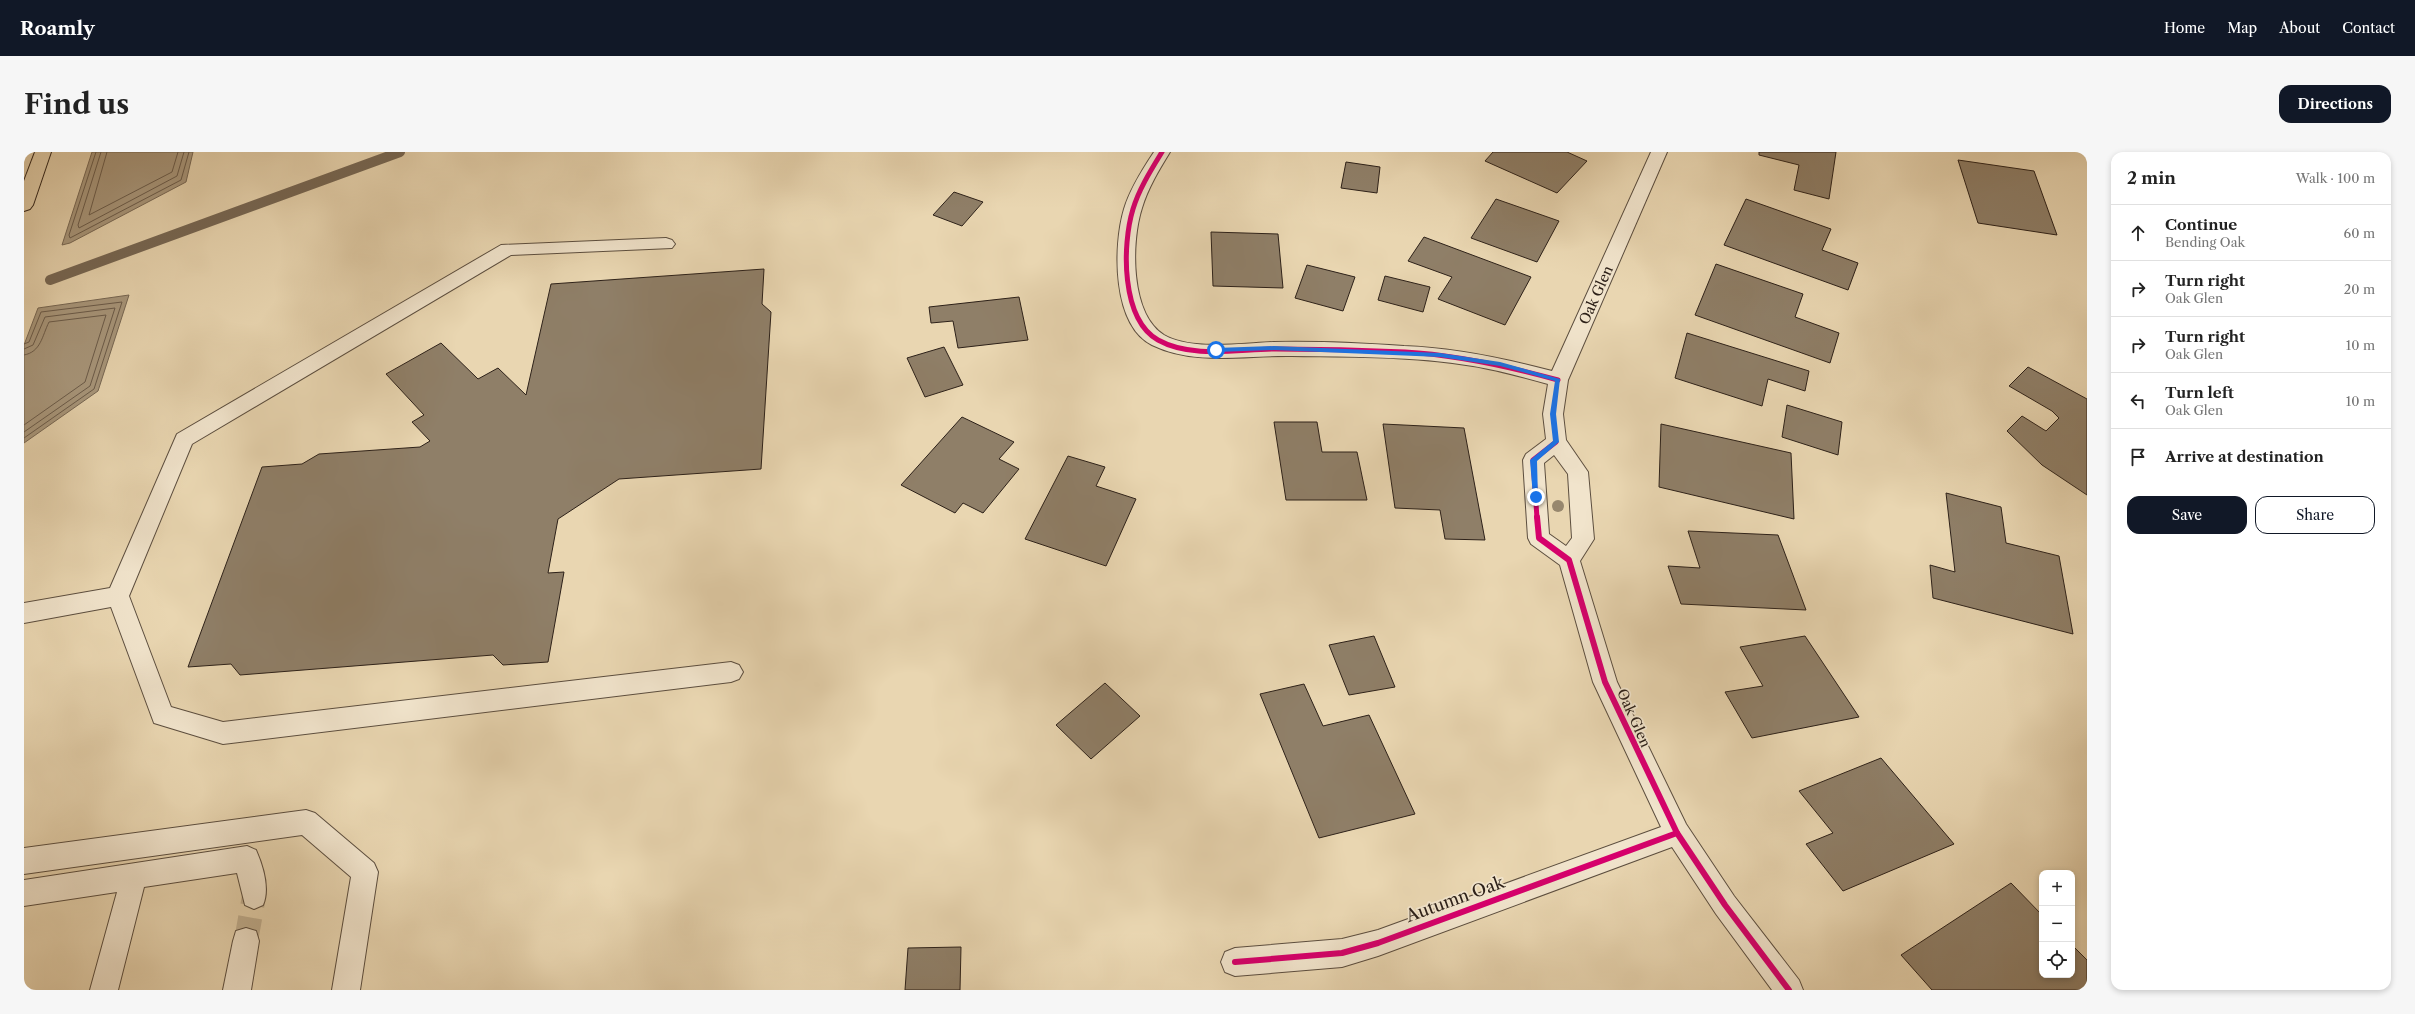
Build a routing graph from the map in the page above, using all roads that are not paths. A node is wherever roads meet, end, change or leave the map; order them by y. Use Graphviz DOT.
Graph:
graph roads {
  1 [pos="43,152"];
  2 [pos="1162,152"];
  3 [pos="1659,152"];
  4 [pos="24,205"];
  5 [pos="666,244"];
  6 [pos="1558,380"];
  7 [pos="1556,442"];
  8 [pos="1569,560"];
  9 [pos="118,596"];
  10 [pos="24,613"];
  11 [pos="731,672"];
  12 [pos="1677,833"];
  13 [pos="24,861"];
  14 [pos="134,876"];
  15 [pos="24,893"];
  16 [pos="254,896"];
  17 [pos="246,940"];
  18 [pos="1235,962"];
  19 [pos="104,990"];
  20 [pos="237,990"];
  21 [pos="346,990"];
  22 [pos="1789,990"];
  1 -- 4 [label="main road"];
  2 -- 6 [label="street"];
  3 -- 6 [label="street, Oak Glen"];
  5 -- 9 [label="street"];
  6 -- 7 [label="street, Oak Glen"];
  7 -- 8 [label="street"];
  7 -- 8 [label="street"];
  8 -- 12 [label="street, Oak Glen"];
  9 -- 10 [label="street"];
  9 -- 11 [label="street"];
  12 -- 18 [label="street, Autumn Oak"];
  12 -- 22 [label="street, Oak Glen"];
  13 -- 21 [label="street"];
  14 -- 15 [label="street"];
  14 -- 16 [label="street"];
  14 -- 19 [label="street"];
  17 -- 20 [label="street"];
}
